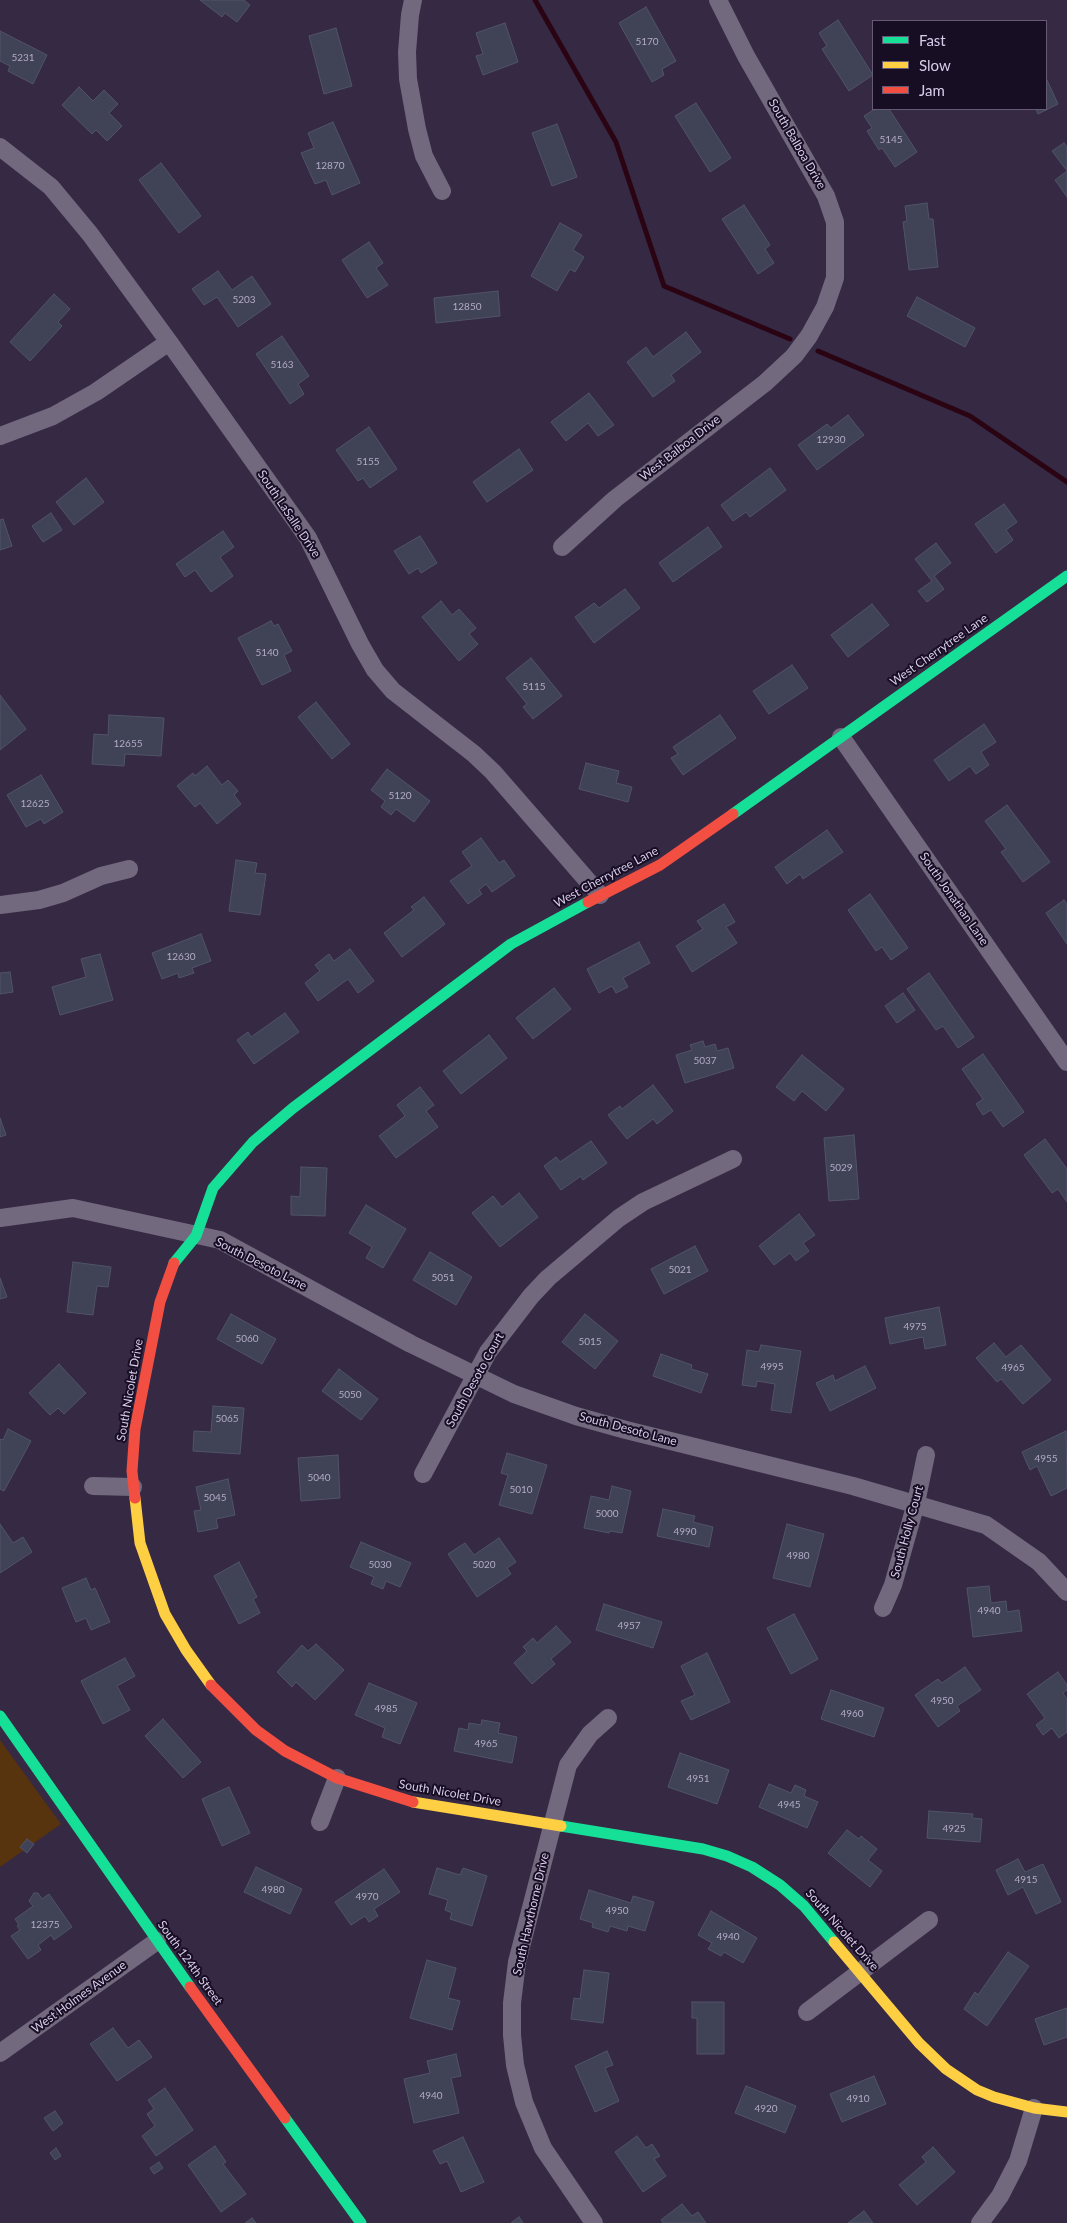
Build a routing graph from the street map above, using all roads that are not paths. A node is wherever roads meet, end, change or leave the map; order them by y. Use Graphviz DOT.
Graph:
graph roads {
  1 [pos="413,0"];
  2 [pos="718,0"];
  3 [pos="0,147"];
  4 [pos="442,191"];
  5 [pos="169,342"];
  6 [pos="799,350"];
  7 [pos="0,436"];
  8 [pos="562,548"];
  9 [pos="1067,576"];
  10 [pos="841,737"];
  11 [pos="129,869"];
  12 [pos="600,895"];
  13 [pos="0,905"];
  14 [pos="1067,1062"];
  15 [pos="733,1160"];
  16 [pos="0,1218"];
  17 [pos="196,1236"];
  18 [pos="476,1376"];
  19 [pos="926,1455"];
  20 [pos="423,1474"];
  21 [pos="93,1486"];
  22 [pos="133,1487"];
  23 [pos="916,1504"];
  24 [pos="1067,1592"];
  25 [pos="883,1608"];
  26 [pos="0,1716"];
  27 [pos="608,1718"];
  28 [pos="337,1778"];
  29 [pos="320,1822"];
  30 [pos="552,1824"];
  31 [pos="929,1920"];
  32 [pos="157,1941"];
  33 [pos="861,1972"];
  34 [pos="807,2012"];
  35 [pos="0,2053"];
  36 [pos="1034,2108"];
  37 [pos="1067,2112"];
  38 [pos="361,2223"];
  39 [pos="594,2223"];
  40 [pos="980,2223"];
  1 -- 4 [label="street"];
  2 -- 6 [label="street, South Balboa Drive"];
  3 -- 5 [label="street, South LaSalle Drive"];
  5 -- 7 [label="street"];
  5 -- 12 [label="street, South LaSalle Drive"];
  6 -- 8 [label="street, West Balboa Drive"];
  9 -- 10 [label="street, West Cherrytree Lane"];
  10 -- 12 [label="street, West Cherrytree Lane"];
  10 -- 14 [label="street, South Jonathan Lane"];
  11 -- 13 [label="street"];
  12 -- 17 [label="street, West Cherrytree Lane"];
  15 -- 18 [label="street, South Desoto Court"];
  16 -- 17 [label="street, South Desoto Lane"];
  17 -- 18 [label="street, South Desoto Lane"];
  17 -- 22 [label="street, South Nicolet Drive"];
  18 -- 20 [label="street, South Desoto Court"];
  18 -- 23 [label="street, South Desoto Lane"];
  19 -- 23 [label="street, South Holly Court"];
  21 -- 22 [label="street"];
  22 -- 28 [label="street, South Nicolet Drive"];
  23 -- 24 [label="street, South Desoto Lane"];
  23 -- 25 [label="street, South Holly Court"];
  26 -- 32 [label="street, South 124th Street"];
  27 -- 30 [label="street, South Hawthorne Drive"];
  28 -- 29 [label="street"];
  28 -- 30 [label="street, South Nicolet Drive"];
  30 -- 33 [label="street, South Nicolet Drive"];
  30 -- 39 [label="street, South Hawthorne Drive"];
  31 -- 33 [label="street"];
  32 -- 35 [label="street, West Holmes Avenue"];
  32 -- 38 [label="street, South 124th Street"];
  33 -- 34 [label="street"];
  33 -- 36 [label="street, South Nicolet Drive"];
  36 -- 37 [label="street, South Nicolet Drive"];
  36 -- 40 [label="street"];
}
